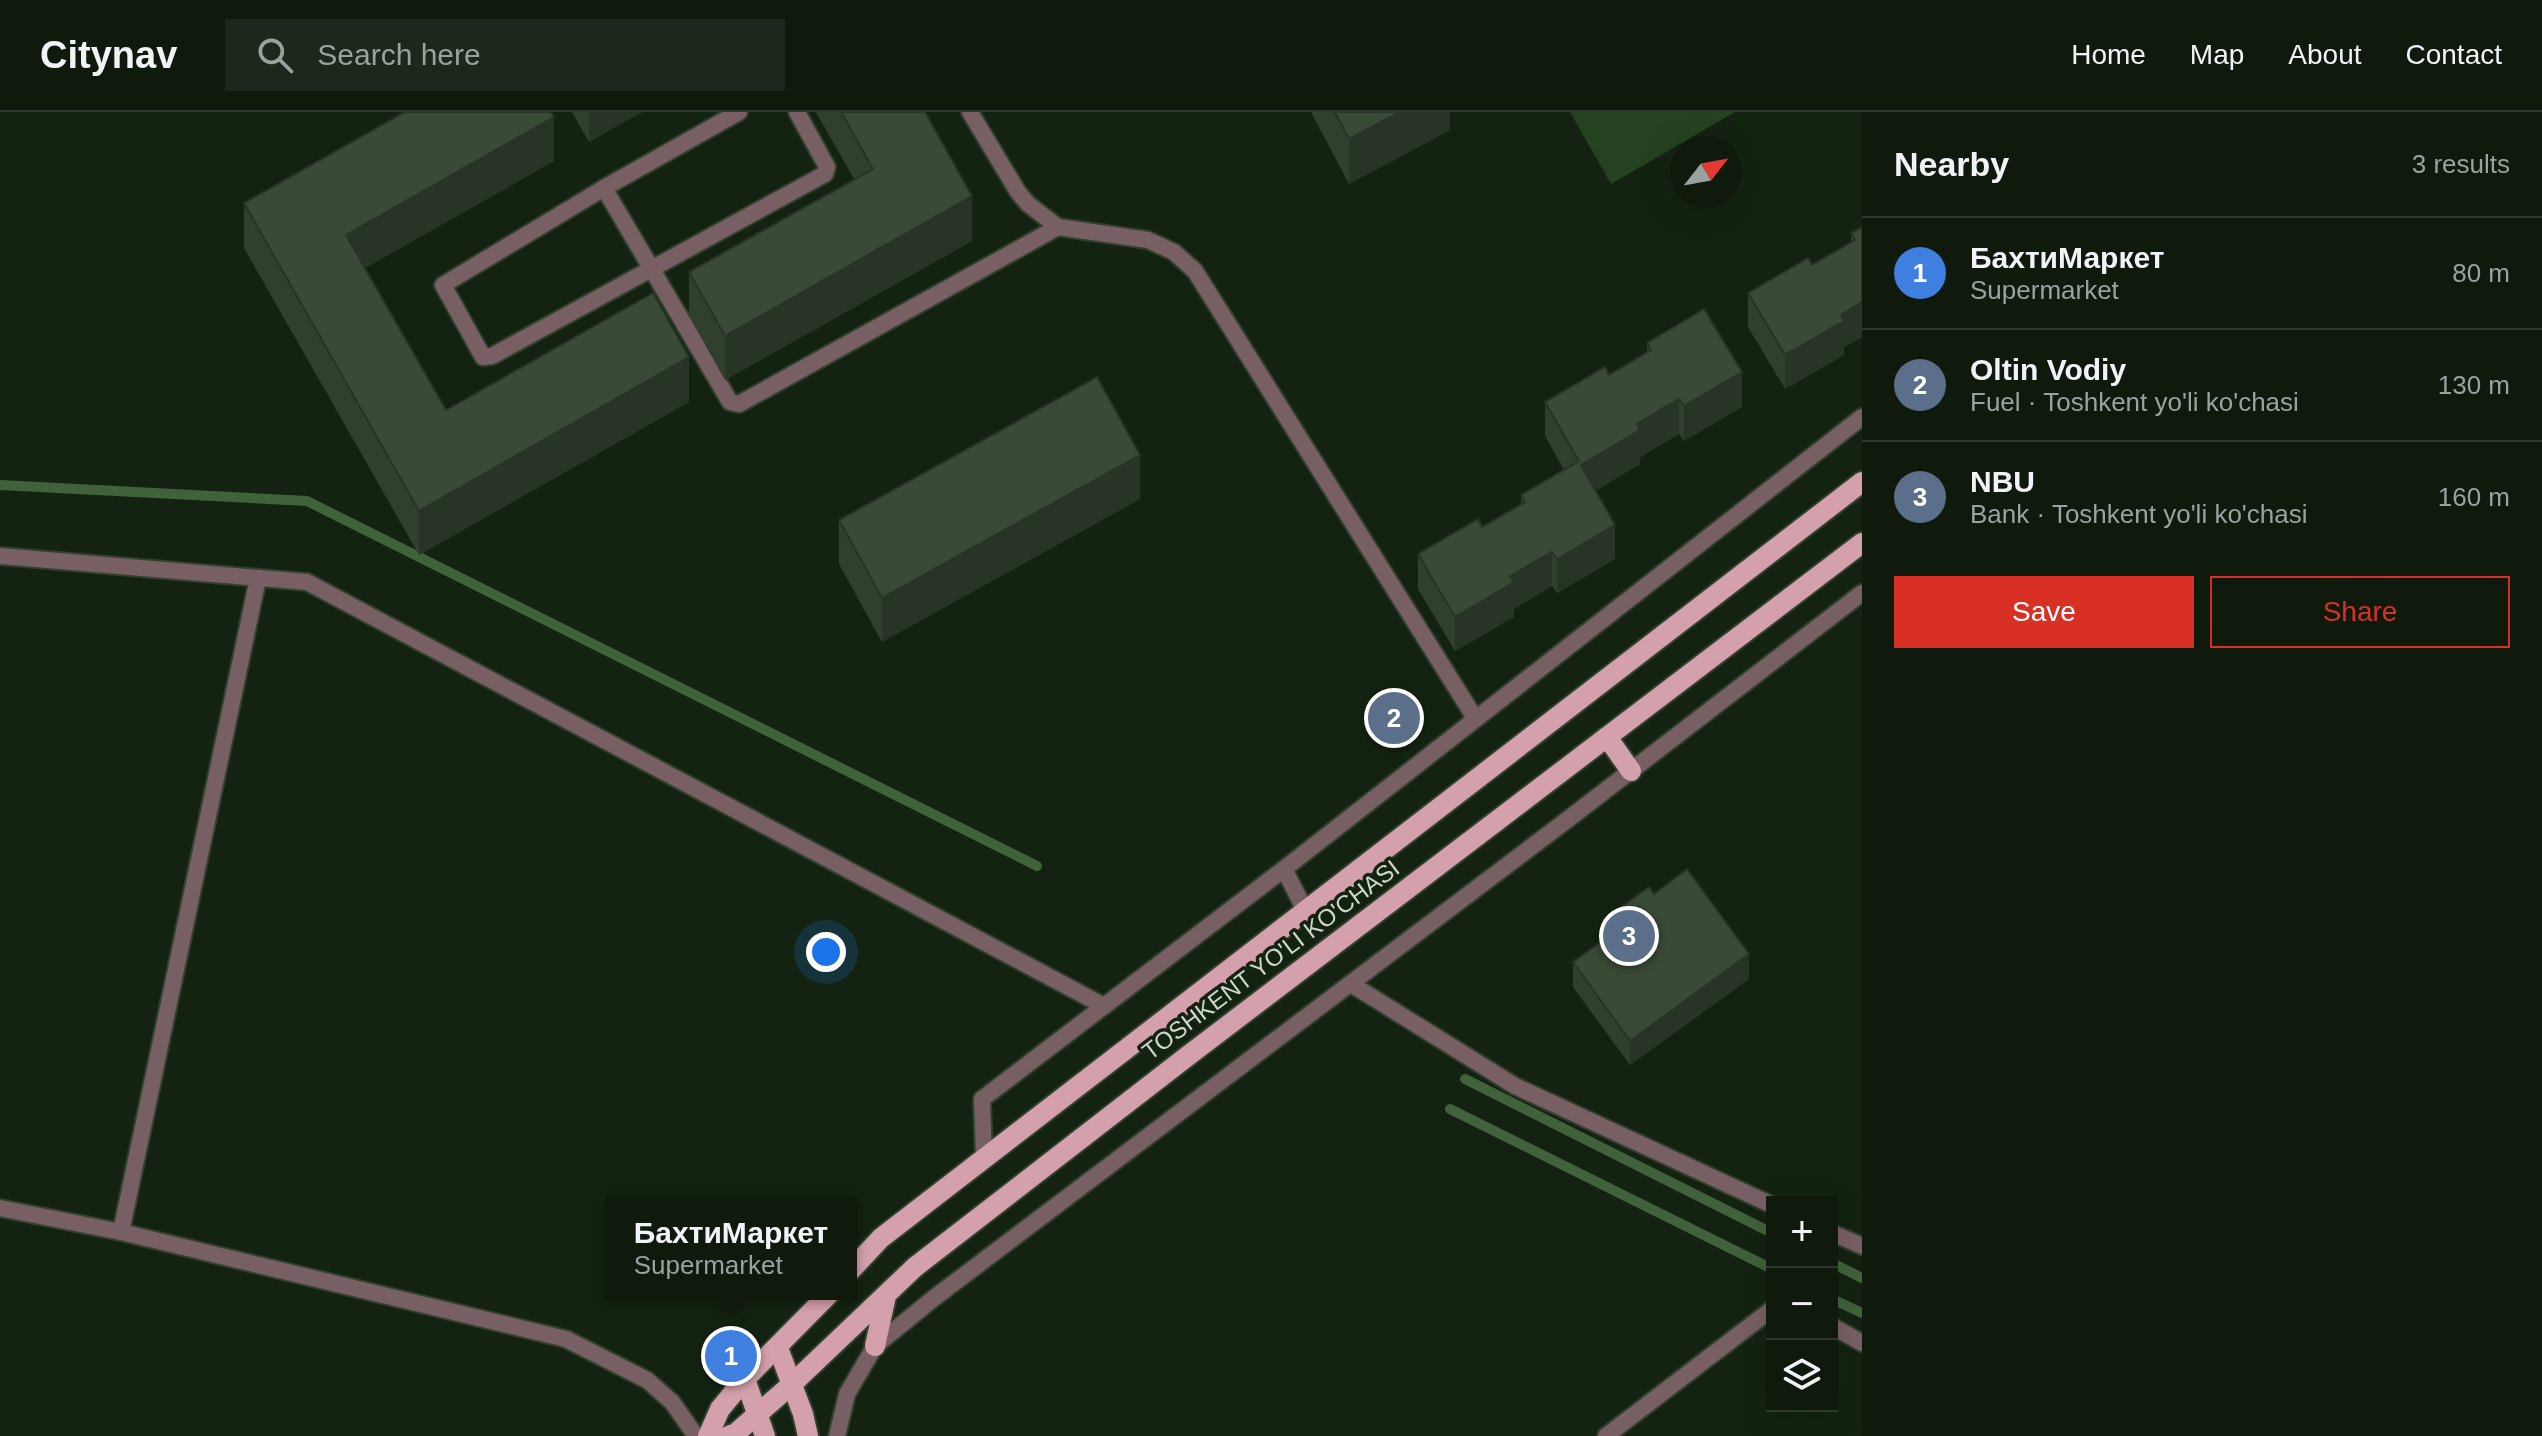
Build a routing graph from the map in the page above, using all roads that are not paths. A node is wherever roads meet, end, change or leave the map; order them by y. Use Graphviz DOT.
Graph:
graph roads {
  1 [pos="739,112"];
  2 [pos="797,112"];
  3 [pos="970,112"];
  4 [pos="604,188"];
  5 [pos="1058,227"];
  6 [pos="651,267"];
  7 [pos="1862,417"];
  8 [pos="1862,482"];
  9 [pos="1862,543"];
  10 [pos="0,556"];
  11 [pos="258,578"];
  12 [pos="1862,593"];
  13 [pos="1475,718"];
  14 [pos="1607,737"];
  15 [pos="1631,771"];
  16 [pos="1284,869"];
  17 [pos="1305,910"];
  18 [pos="1351,984"];
  19 [pos="1104,1006"];
  20 [pos="984,1159"];
  21 [pos="1766,1202"];
  22 [pos="0,1208"];
  23 [pos="121,1232"];
  24 [pos="1838,1235"];
  25 [pos="1860,1242"];
  26 [pos="857,1264"];
  27 [pos="886,1296"];
  28 [pos="823,1300"];
  29 [pos="1766,1314"];
  30 [pos="1838,1329"];
  31 [pos="1862,1343"];
  32 [pos="875,1346"];
  33 [pos="778,1348"];
  34 [pos="745,1379"];
  35 [pos="792,1384"];
  36 [pos="759,1413"];
  37 [pos="696,1436"];
  38 [pos="708,1436"];
  39 [pos="728,1436"];
  40 [pos="765,1436"];
  41 [pos="808,1436"];
  42 [pos="837,1436"];
  43 [pos="1606,1436"];
  1 -- 4 [label="street"];
  2 -- 6 [label="street"];
  3 -- 5 [label="street"];
  4 -- 6 [label="street"];
  4 -- 6 [label="street"];
  5 -- 6 [label="street"];
  5 -- 13 [label="street"];
  7 -- 13 [label="street"];
  8 -- 17 [label="main road, TOSHKENT YO'LI KO'CHASI"];
  9 -- 14 [label="main road, TOSHKENT YO'LI KO'CHASI"];
  10 -- 11 [label="street"];
  11 -- 19 [label="street"];
  11 -- 23 [label="street"];
  12 -- 15 [label="street"];
  13 -- 16 [label="street"];
  14 -- 15 [label="main road"];
  14 -- 27 [label="main road, TOSHKENT YO'LI KO'CHASI"];
  15 -- 18 [label="street"];
  16 -- 17 [label="street"];
  16 -- 19 [label="street"];
  17 -- 20 [label="main road, TOSHKENT YO'LI KO'CHASI"];
  18 -- 21 [label="street"];
  18 -- 32 [label="street"];
  19 -- 20 [label="street"];
  20 -- 26 [label="main road, TOSHKENT YO'LI KO'CHASI"];
  22 -- 23 [label="street"];
  23 -- 37 [label="street"];
  24 -- 25 [label="street"];
  27 -- 32 [label="main road"];
  27 -- 35 [label="main road, TOSHKENT YO'LI KO'CHASI"];
  28 -- 33 [label="main road"];
  29 -- 43 [label="street"];
  30 -- 31 [label="street"];
  32 -- 42 [label="street"];
  33 -- 34 [label="main road"];
  33 -- 35 [label="main road"];
  34 -- 36 [label="main road"];
  34 -- 38 [label="main road"];
  35 -- 36 [label="main road, TOSHKENT YO'LI KO'CHASI"];
  35 -- 41 [label="main road"];
  36 -- 39 [label="main road, TOSHKENT YO'LI KO'CHASI"];
  36 -- 40 [label="main road"];
}
